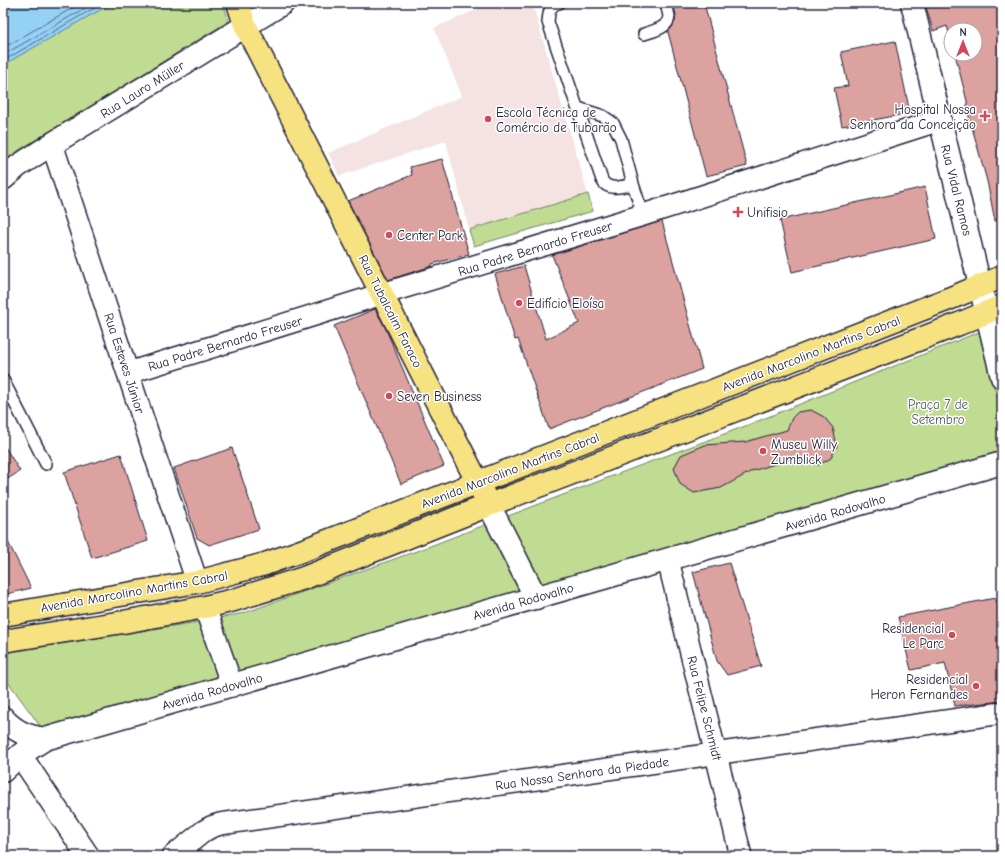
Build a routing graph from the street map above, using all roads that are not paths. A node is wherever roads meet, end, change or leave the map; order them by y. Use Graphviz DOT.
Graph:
graph roads {
  1 [pos="238,3"];
  2 [pos="283,3"];
  3 [pos="559,3"];
  4 [pos="666,3"];
  5 [pos="912,3"];
  6 [pos="245,25"];
  7 [pos="644,34"];
  8 [pos="578,108"];
  9 [pos="940,120"];
  10 [pos="52,144"];
  11 [pos="3,179"];
  12 [pos="633,184"];
  13 [pos="643,215"];
  14 [pos="1002,277"];
  15 [pos="980,286"];
  16 [pos="382,294"];
  17 [pos="994,309"];
  18 [pos="128,373"];
  19 [pos="1002,377"];
  20 [pos="3,380"];
  21 [pos="46,464"];
  22 [pos="1002,464"];
  23 [pos="477,482"];
  24 [pos="489,505"];
  25 [pos="668,560"];
  26 [pos="197,582"];
  27 [pos="536,598"];
  28 [pos="206,607"];
  29 [pos="3,615"];
  30 [pos="3,641"];
  31 [pos="232,686"];
  32 [pos="1002,713"];
  33 [pos="3,718"];
  34 [pos="45,740"];
  35 [pos="716,754"];
  36 [pos="20,755"];
  37 [pos="3,771"];
  38 [pos="88,856"];
  39 [pos="172,856"];
  40 [pos="741,856"];
  1 -- 6 [label="main road, Rua Tubalcaim Faraco"];
  2 -- 6 [label="street, Rua Lauro Müller"];
  3 -- 8 [label="lane"];
  4 -- 7 [label="lane"];
  5 -- 9 [label="street, Rua Vidal Ramos"];
  6 -- 10 [label="street, Rua Lauro Müller"];
  6 -- 16 [label="main road, Rua Tubalcaim Faraco"];
  8 -- 12 [label="lane"];
  8 -- 12 [label="lane"];
  9 -- 13 [label="street, Rua Padre Bernardo Freuser"];
  9 -- 15 [label="street, Rua Vidal Ramos"];
  10 -- 11 [label="street, Rua Lauro Müller"];
  10 -- 18 [label="street, Rua Esteves Júnior"];
  12 -- 13 [label="lane"];
  13 -- 16 [label="street, Rua Padre Bernardo Freuser"];
  14 -- 15 [label="main road, Avenida Marcolino Martins Cabral"];
  15 -- 17 [label="street, Rua Vidal Ramos"];
  15 -- 23 [label="main road, Avenida Marcolino Martins Cabral"];
  16 -- 18 [label="street, Rua Padre Bernardo Freuser"];
  16 -- 23 [label="main road, Rua Tubalcaim Faraco"];
  17 -- 19 [label="street, Rua Vidal Ramos"];
  17 -- 24 [label="main road, Avenida Marcolino Martins Cabral"];
  18 -- 26 [label="street, Rua Esteves Júnior"];
  20 -- 21 [label="lane"];
  22 -- 25 [label="street, Avenida Rodovalho"];
  23 -- 24 [label="main road, Rua Tubalcaim Faraco"];
  23 -- 26 [label="main road, Avenida Marcolino Martins Cabral"];
  24 -- 27 [label="street, Rua Tubalcaim Faraco"];
  24 -- 28 [label="main road, Avenida Marcolino Martins Cabral"];
  25 -- 27 [label="street, Avenida Rodovalho"];
  25 -- 35 [label="street, Rua Felipe Schmidt"];
  26 -- 29 [label="main road, Avenida Marcolino Martins Cabral"];
  27 -- 31 [label="street, Avenida Rodovalho"];
  28 -- 30 [label="main road, Avenida Marcolino Martins Cabral"];
  28 -- 31 [label="street"];
  31 -- 34 [label="street, Avenida Rodovalho"];
  32 -- 35 [label="street, Rua Nossa Senhora da Piedade"];
  33 -- 34 [label="street"];
  34 -- 36 [label="street, Avenida Rodovalho"];
  35 -- 39 [label="street, Rua Nossa Senhora da Piedade"];
  35 -- 40 [label="street, Rua Felipe Schmidt"];
  36 -- 37 [label="street, Avenida Rodovalho"];
  36 -- 38 [label="street"];
}
